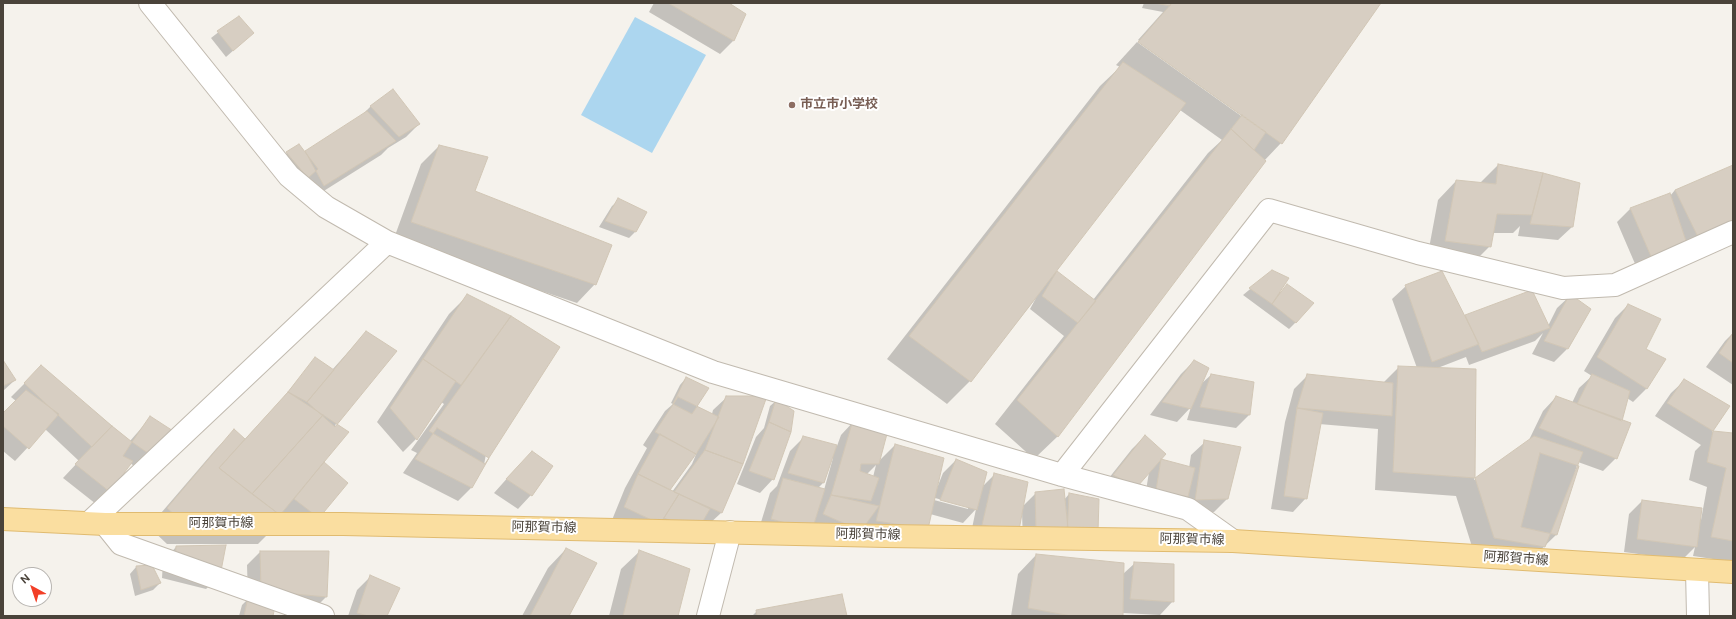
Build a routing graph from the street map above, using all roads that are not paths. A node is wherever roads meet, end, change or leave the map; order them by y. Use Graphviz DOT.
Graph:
graph roads {
  1 [pos="150,3"];
  2 [pos="1733,232"];
  3 [pos="387,242"];
  4 [pos="1062,475"];
  5 [pos="3,519"];
  6 [pos="97,523"];
  7 [pos="730,532"];
  8 [pos="1233,541"];
  9 [pos="1697,570"];
  10 [pos="1733,572"];
  11 [pos="323,616"];
  12 [pos="708,616"];
  13 [pos="1698,616"];
  1 -- 3 [label="street"];
  2 -- 4 [label="street"];
  3 -- 4 [label="street"];
  3 -- 6 [label="street"];
  4 -- 8 [label="street"];
  5 -- 6 [label="main road, 阿那賀市線"];
  6 -- 7 [label="main road, 阿那賀市線"];
  6 -- 11 [label="street"];
  7 -- 8 [label="main road, 阿那賀市線"];
  7 -- 12 [label="street"];
  8 -- 9 [label="main road, 阿那賀市線"];
  9 -- 10 [label="main road, 阿那賀市線"];
  9 -- 13 [label="street"];
}
